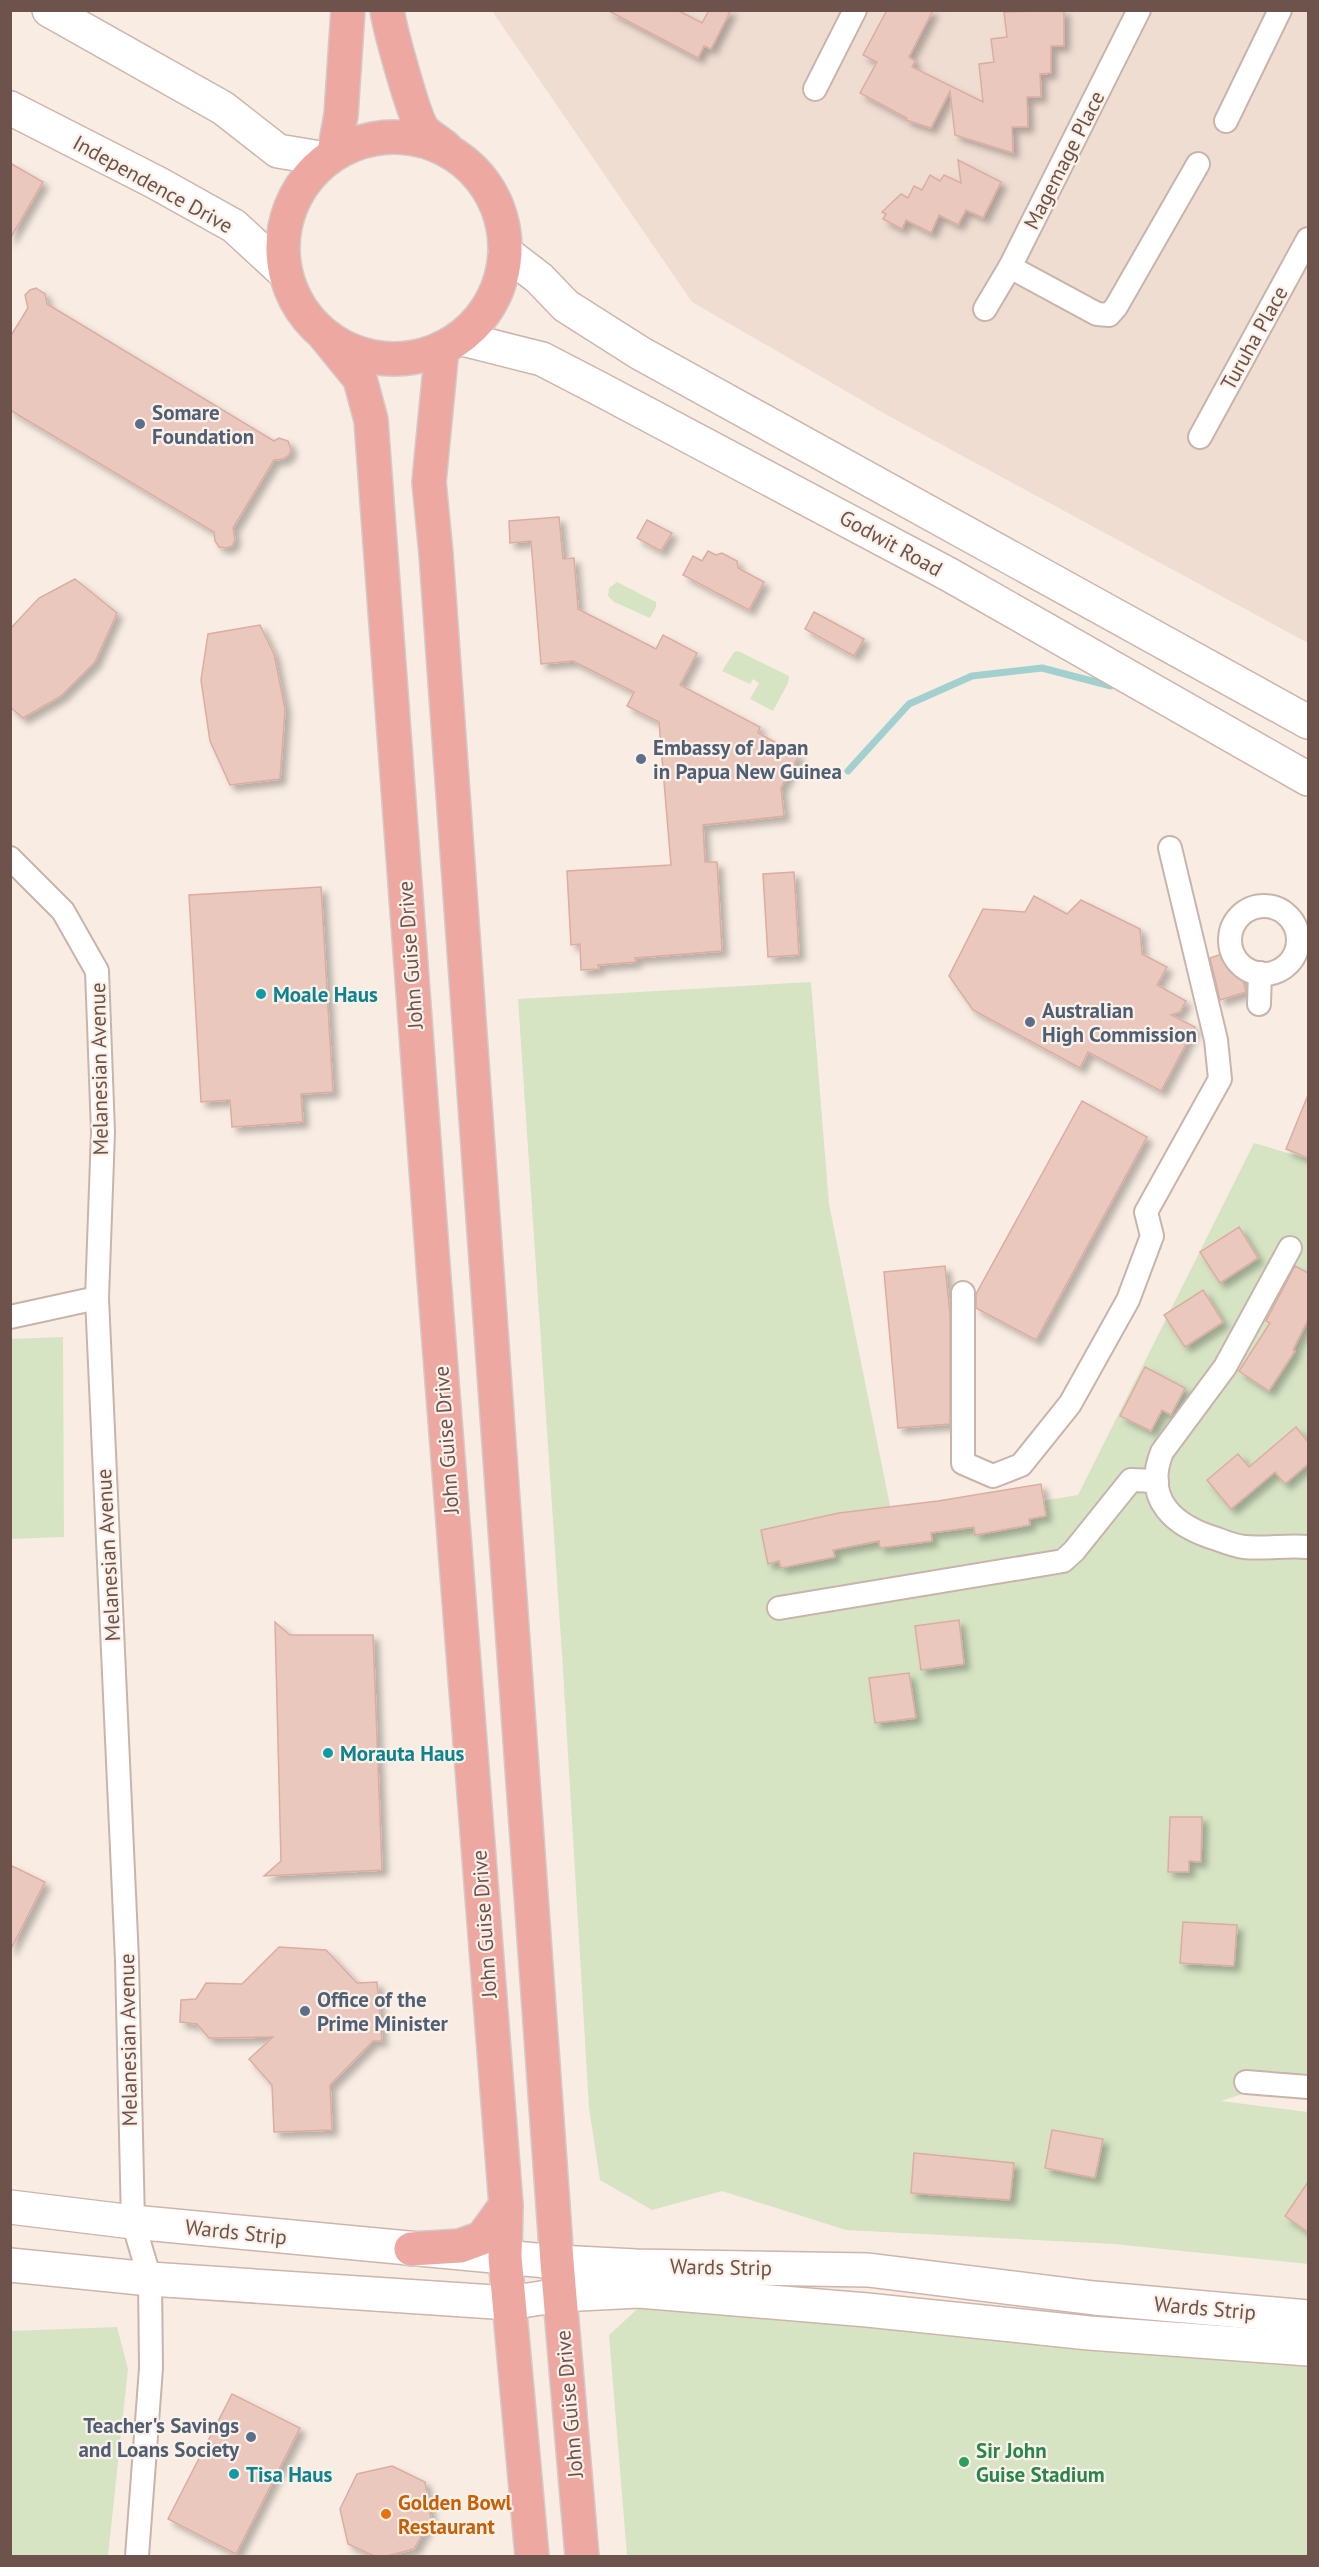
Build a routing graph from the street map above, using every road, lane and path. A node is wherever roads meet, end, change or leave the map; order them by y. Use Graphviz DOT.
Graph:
graph roads {
  1 [pos="49,10"];
  2 [pos="348,10"];
  3 [pos="387,10"];
  4 [pos="855,10"];
  5 [pos="1139,10"];
  6 [pos="1280,10"];
  7 [pos="815,89"];
  8 [pos="10,108"];
  9 [pos="1226,121"];
  10 [pos="330,156"];
  11 [pos="1198,164"];
  12 [pos="472,168"];
  13 [pos="1308,239"];
  14 [pos="505,252"];
  15 [pos="1010,267"];
  16 [pos="285,273"];
  17 [pos="985,309"];
  18 [pos="325,336"];
  19 [pos="451,343"];
  20 [pos="1200,437"];
  21 [pos="1308,722"];
  22 [pos="1308,779"];
  23 [pos="1170,848"];
  24 [pos="10,858"];
  25 [pos="1230,941"];
  26 [pos="1196,953"];
  27 [pos="1260,974"];
  28 [pos="1259,1004"];
  29 [pos="1290,1248"];
  30 [pos="963,1293"];
  31 [pos="97,1298"];
  32 [pos="10,1317"];
  33 [pos="1157,1481"];
  34 [pos="1308,1547"];
  35 [pos="779,1608"];
  36 [pos="1246,2082"];
  37 [pos="1308,2087"];
  38 [pos="506,2205"];
  39 [pos="10,2207"];
  40 [pos="133,2222"];
  41 [pos="411,2249"];
  42 [pos="505,2257"];
  43 [pos="557,2262"];
  44 [pos="10,2265"];
  45 [pos="150,2279"];
  46 [pos="560,2295"];
  47 [pos="509,2303"];
  48 [pos="1308,2317"];
  49 [pos="1308,2349"];
  50 [pos="137,2556"];
  51 [pos="532,2556"];
  52 [pos="582,2556"];
  1 -- 10 [label="street"];
  2 -- 10 [label="highway"];
  3 -- 12 [label="highway"];
  4 -- 7 [label="street"];
  5 -- 15 [label="street, Magemage Place"];
  6 -- 9 [label="street"];
  8 -- 16 [label="street, Independence Drive"];
  10 -- 12 [label="highway"];
  10 -- 16 [label="highway"];
  11 -- 15 [label="street"];
  12 -- 14 [label="highway"];
  13 -- 20 [label="street, Turuha Place"];
  14 -- 19 [label="highway"];
  14 -- 21 [label="street"];
  15 -- 17 [label="street, Magemage Place"];
  16 -- 18 [label="highway"];
  18 -- 19 [label="highway"];
  18 -- 38 [label="highway, John Guise Drive"];
  19 -- 22 [label="street, Godwit Road"];
  19 -- 43 [label="highway, John Guise Drive"];
  23 -- 26 [label="street"];
  24 -- 31 [label="street, Melanesian Avenue"];
  25 -- 26 [label="street"];
  25 -- 27 [label="street"];
  25 -- 27 [label="street"];
  26 -- 30 [label="street"];
  27 -- 28 [label="street"];
  29 -- 33 [label="street"];
  31 -- 32 [label="street"];
  31 -- 40 [label="street, Melanesian Avenue"];
  33 -- 34 [label="street"];
  33 -- 35 [label="street"];
  36 -- 37 [label="street"];
  38 -- 41 [label="highway"];
  38 -- 42 [label="highway, John Guise Drive"];
  39 -- 40 [label="street, Wards Strip"];
  40 -- 41 [label="street, Wards Strip"];
  40 -- 45 [label="street, Melanesian Avenue"];
  41 -- 42 [label="street, Wards Strip"];
  42 -- 43 [label="street, Wards Strip"];
  42 -- 47 [label="highway, John Guise Drive"];
  43 -- 46 [label="highway, John Guise Drive"];
  43 -- 48 [label="street, Wards Strip"];
  44 -- 45 [label="street, Wards Strip"];
  45 -- 47 [label="street, Wards Strip"];
  45 -- 50 [label="street, Melanesian Avenue"];
  46 -- 47 [label="street, Wards Strip"];
  46 -- 49 [label="street, Wards Strip"];
  46 -- 52 [label="highway, John Guise Drive"];
  47 -- 51 [label="highway, John Guise Drive"];
}
